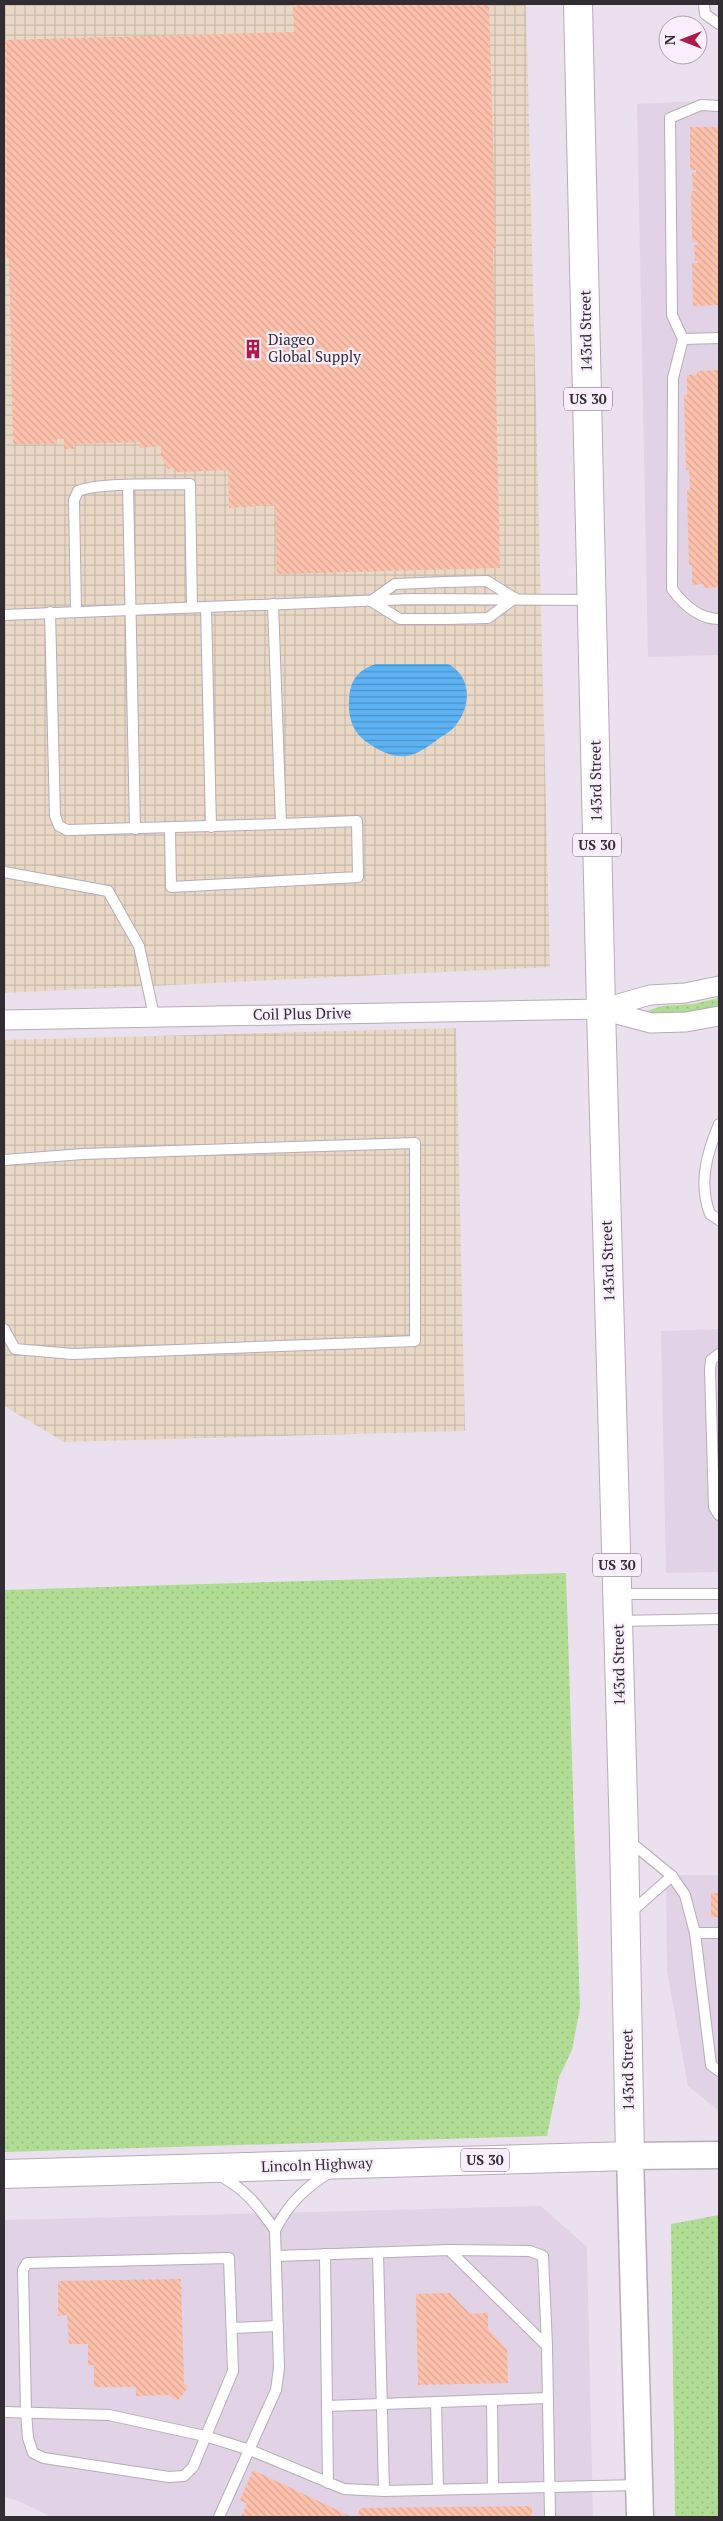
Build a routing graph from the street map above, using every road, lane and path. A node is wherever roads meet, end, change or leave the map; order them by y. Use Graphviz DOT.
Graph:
graph roads {
  1 [pos="578,4"];
  2 [pos="704,4"];
  3 [pos="719,24"];
  4 [pos="719,106"];
  5 [pos="719,338"];
  6 [pos="683,339"];
  7 [pos="128,486"];
  8 [pos="515,598"];
  9 [pos="592,600"];
  10 [pos="371,601"];
  11 [pos="272,604"];
  12 [pos="192,607"];
  13 [pos="206,607"];
  14 [pos="129,610"];
  15 [pos="76,611"];
  16 [pos="50,612"];
  17 [pos="4,615"];
  18 [pos="719,619"];
  19 [pos="281,824"];
  20 [pos="211,827"];
  21 [pos="170,828"];
  22 [pos="135,829"];
  23 [pos="4,872"];
  24 [pos="719,986"];
  25 [pos="601,1009"];
  26 [pos="154,1016"];
  27 [pos="719,1016"];
  28 [pos="4,1020"];
  29 [pos="719,1124"];
  30 [pos="4,1160"];
  31 [pos="719,1220"];
  32 [pos="4,1329"];
  33 [pos="719,1354"];
  34 [pos="719,1515"];
  35 [pos="617,1594"];
  36 [pos="719,1594"];
  37 [pos="719,1619"];
  38 [pos="618,1621"];
  39 [pos="624,1837"];
  40 [pos="672,1876"];
  41 [pos="625,1917"];
  42 [pos="719,1933"];
  43 [pos="695,1934"];
  44 [pos="719,2071"];
  45 [pos="719,2155"];
  46 [pos="630,2156"];
  47 [pos="341,2164"];
  48 [pos="204,2168"];
  49 [pos="4,2174"];
  50 [pos="275,2230"];
  51 [pos="449,2250"];
  52 [pos="378,2253"];
  53 [pos="325,2254"];
  54 [pos="276,2256"];
  55 [pos="278,2326"];
  56 [pos="232,2328"];
  57 [pos="547,2346"];
  58 [pos="548,2398"];
  59 [pos="492,2400"];
  60 [pos="436,2402"];
  61 [pos="382,2404"];
  62 [pos="327,2406"];
  63 [pos="4,2412"];
  64 [pos="26,2412"];
  65 [pos="205,2436"];
  66 [pos="250,2450"];
  67 [pos="328,2483"];
  68 [pos="639,2485"];
  69 [pos="549,2487"];
  70 [pos="493,2488"];
  71 [pos="438,2489"];
  72 [pos="384,2491"];
  73 [pos="219,2517"];
  74 [pos="550,2517"];
  75 [pos="640,2517"];
  1 -- 9 [label="main road, 143rd Street / US 30"];
  2 -- 3 [label="lane"];
  4 -- 6 [label="lane"];
  5 -- 6 [label="lane"];
  6 -- 18 [label="lane"];
  7 -- 12 [label="lane"];
  7 -- 14 [label="lane"];
  7 -- 15 [label="lane"];
  8 -- 9 [label="lane"];
  8 -- 10 [label="lane"];
  8 -- 10 [label="lane"];
  8 -- 10 [label="lane"];
  9 -- 25 [label="main road, 143rd Street / US 30"];
  10 -- 11 [label="lane"];
  11 -- 13 [label="lane"];
  11 -- 19 [label="lane"];
  12 -- 13 [label="lane"];
  12 -- 14 [label="lane"];
  13 -- 20 [label="lane"];
  14 -- 15 [label="lane"];
  14 -- 22 [label="lane"];
  15 -- 16 [label="lane"];
  16 -- 17 [label="lane"];
  16 -- 22 [label="lane"];
  19 -- 20 [label="lane"];
  19 -- 21 [label="lane"];
  20 -- 21 [label="lane"];
  21 -- 22 [label="lane"];
  23 -- 26 [label="lane"];
  24 -- 25 [label="street, Coil Plus Drive"];
  25 -- 26 [label="street, Coil Plus Drive"];
  25 -- 27 [label="street, Coil Plus Drive"];
  25 -- 35 [label="main road, 143rd Street / US 30"];
  26 -- 28 [label="street, Coil Plus Drive"];
  29 -- 31 [label="lane"];
  30 -- 32 [label="lane"];
  33 -- 34 [label="lane"];
  35 -- 36 [label="lane"];
  35 -- 38 [label="main road, 143rd Street / US 30"];
  37 -- 38 [label="lane"];
  38 -- 39 [label="main road, 143rd Street / US 30"];
  39 -- 40 [label="lane"];
  39 -- 41 [label="main road, 143rd Street / US 30"];
  40 -- 41 [label="lane"];
  40 -- 43 [label="lane"];
  41 -- 46 [label="main road, 143rd Street / US 30"];
  42 -- 43 [label="lane"];
  43 -- 44 [label="lane"];
  45 -- 46 [label="street"];
  46 -- 47 [label="main road, Lincoln Highway / US 30"];
  46 -- 68 [label="street, 143rd Street"];
  47 -- 48 [label="main road, Lincoln Highway / US 30"];
  47 -- 50 [label="lane"];
  48 -- 49 [label="main road, Lincoln Highway / US 30"];
  48 -- 50 [label="lane"];
  50 -- 54 [label="lane"];
  51 -- 52 [label="lane"];
  51 -- 57 [label="lane"];
  51 -- 57 [label="lane"];
  52 -- 53 [label="lane"];
  52 -- 61 [label="lane"];
  53 -- 54 [label="lane"];
  53 -- 62 [label="lane"];
  54 -- 55 [label="lane"];
  55 -- 56 [label="lane"];
  55 -- 66 [label="lane"];
  56 -- 64 [label="lane"];
  56 -- 65 [label="lane"];
  57 -- 58 [label="lane"];
  58 -- 59 [label="lane"];
  58 -- 69 [label="lane"];
  59 -- 60 [label="lane"];
  59 -- 70 [label="lane"];
  60 -- 61 [label="lane"];
  60 -- 71 [label="lane"];
  61 -- 62 [label="lane"];
  61 -- 72 [label="lane"];
  62 -- 67 [label="lane"];
  63 -- 64 [label="lane"];
  64 -- 65 [label="lane"];
  64 -- 65 [label="lane"];
  65 -- 66 [label="lane"];
  66 -- 67 [label="lane"];
  66 -- 73 [label="lane"];
  67 -- 72 [label="lane"];
  68 -- 69 [label="lane"];
  68 -- 75 [label="street, 143rd Street"];
  69 -- 70 [label="lane"];
  69 -- 74 [label="lane"];
  70 -- 71 [label="lane"];
  71 -- 72 [label="lane"];
}
